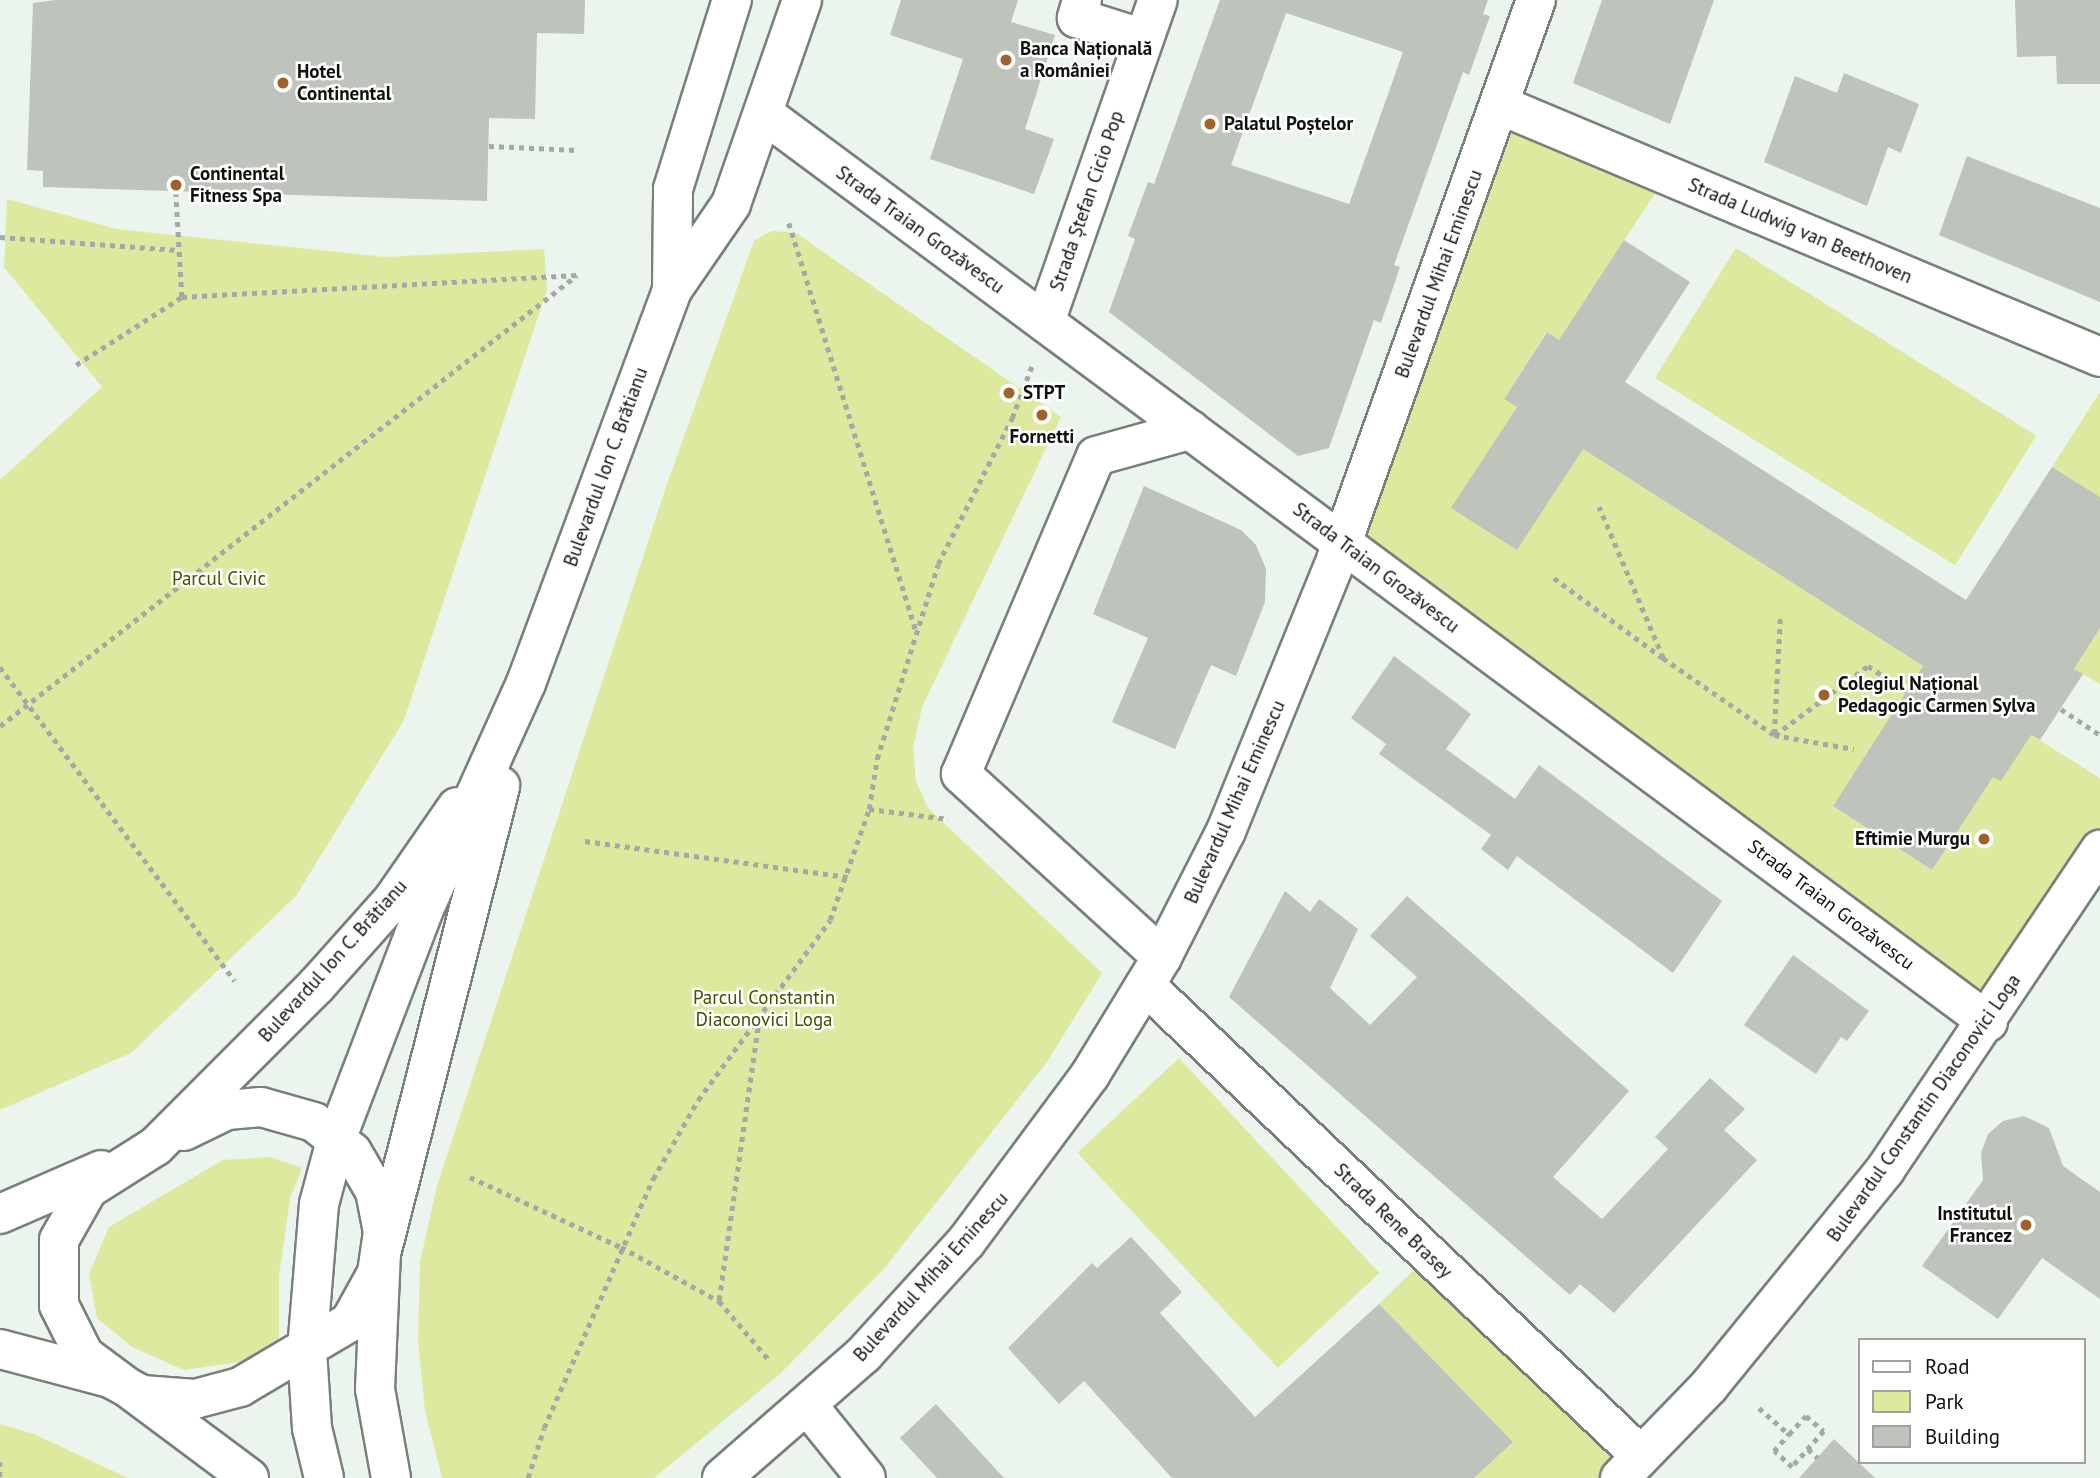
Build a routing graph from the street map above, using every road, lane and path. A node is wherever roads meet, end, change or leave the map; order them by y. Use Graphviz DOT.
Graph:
graph roads {
  1 [pos="732,0"];
  2 [pos="802,0"];
  3 [pos="1083,0"];
  4 [pos="1158,0"];
  5 [pos="1536,0"];
  6 [pos="1144,39"];
  7 [pos="1500,105"];
  8 [pos="764,114"];
  9 [pos="489,146"];
  10 [pos="577,150"];
  11 [pos="176,192"];
  12 [pos="789,223"];
  13 [pos="0,237"];
  14 [pos="177,250"];
  15 [pos="672,290"];
  16 [pos="182,297"];
  17 [pos="1045,322"];
  18 [pos="2100,357"];
  19 [pos="76,365"];
  20 [pos="1190,430"];
  21 [pos="1600,507"];
  22 [pos="1342,542"];
  23 [pos="1554,578"];
  24 [pos="1780,618"];
  25 [pos="917,631"];
  26 [pos="1663,658"];
  27 [pos="0,667"];
  28 [pos="526,683"];
  29 [pos="1908,691"];
  30 [pos="27,702"];
  31 [pos="2060,709"];
  32 [pos="0,726"];
  33 [pos="1774,735"];
  34 [pos="2100,735"];
  35 [pos="1854,749"];
  36 [pos="585,841"];
  37 [pos="2100,850"];
  38 [pos="848,877"];
  39 [pos="1154,971"];
  40 [pos="235,981"];
  41 [pos="759,1017"];
  42 [pos="1988,1022"];
  43 [pos="337,1137"];
  44 [pos="156,1146"];
  45 [pos="470,1177"];
  46 [pos="0,1214"];
  47 [pos="621,1247"];
  48 [pos="381,1254"];
  49 [pos="719,1301"];
  50 [pos="0,1349"];
  51 [pos="307,1350"];
  52 [pos="771,1362"];
  53 [pos="110,1378"];
  54 [pos="808,1406"];
  55 [pos="1759,1408"];
  56 [pos="1789,1434"];
  57 [pos="1808,1449"];
  58 [pos="1818,1458"];
  59 [pos="0,1462"];
  60 [pos="1631,1467"];
  61 [pos="238,1474"];
  62 [pos="0,1478"];
  63 [pos="324,1478"];
  64 [pos="391,1478"];
  65 [pos="528,1478"];
  66 [pos="722,1478"];
  67 [pos="866,1478"];
  1 -- 15 [label="street, Bulevardul Ion C. Brătianu"];
  2 -- 8 [label="street, Bulevardul Ion C. Brătianu"];
  3 -- 6 [label="street"];
  4 -- 6 [label="street, Strada Ștefan Cicio Pop"];
  5 -- 7 [label="street, Bulevardul Mihai Eminescu"];
  6 -- 17 [label="street, Strada Ștefan Cicio Pop"];
  7 -- 18 [label="street, Strada Ludwig van Beethoven"];
  7 -- 22 [label="street, Bulevardul Mihai Eminescu"];
  8 -- 15 [label="street, Bulevardul Ion C. Brătianu"];
  8 -- 17 [label="street, Strada Traian Grozăvescu"];
  9 -- 10 [label="path"];
  11 -- 14 [label="path"];
  12 -- 25 [label="path"];
  13 -- 14 [label="path"];
  14 -- 16 [label="path"];
  15 -- 28 [label="street, Bulevardul Ion C. Brătianu"];
  16 -- 19 [label="path"];
  16 -- 30 [label="path"];
  17 -- 20 [label="street, Strada Traian Grozăvescu"];
  17 -- 25 [label="path"];
  20 -- 22 [label="street, Strada Traian Grozăvescu"];
  20 -- 39 [label="street, Strada Rene Brasey"];
  21 -- 26 [label="path"];
  22 -- 39 [label="street, Bulevardul Mihai Eminescu"];
  22 -- 42 [label="street, Strada Traian Grozăvescu"];
  23 -- 26 [label="path"];
  24 -- 33 [label="path"];
  25 -- 38 [label="path"];
  26 -- 33 [label="path"];
  27 -- 30 [label="path"];
  28 -- 43 [label="street, Bulevardul Ion C. Brătianu"];
  28 -- 44 [label="street, Bulevardul Ion C. Brătianu"];
  28 -- 48 [label="street, Bulevardul Ion C. Brătianu"];
  29 -- 33 [label="path"];
  30 -- 32 [label="path"];
  30 -- 40 [label="path"];
  31 -- 34 [label="path"];
  33 -- 35 [label="path"];
  36 -- 38 [label="path"];
  37 -- 42 [label="street, Bulevardul Constantin Diaconovici Loga"];
  38 -- 41 [label="path"];
  39 -- 54 [label="street, Bulevardul Mihai Eminescu"];
  39 -- 60 [label="street, Strada Rene Brasey"];
  41 -- 47 [label="path"];
  41 -- 49 [label="path"];
  42 -- 60 [label="street, Bulevardul Constantin Diaconovici Loga"];
  43 -- 44 [label="street, Bulevardul Ion C. Brătianu"];
  43 -- 48 [label="street, Bulevardul Ion C. Brătianu"];
  43 -- 51 [label="street, Bulevardul Ion C. Brătianu"];
  44 -- 46 [label="street, Bulevardul Ion C. Brătianu"];
  44 -- 53 [label="street"];
  45 -- 47 [label="path"];
  47 -- 49 [label="path"];
  47 -- 65 [label="path"];
  48 -- 51 [label="street, Bulevardul Ion C. Brătianu"];
  48 -- 64 [label="street, Bulevardul Ion C. Brătianu"];
  49 -- 52 [label="path"];
  50 -- 53 [label="street, Bulevardul Ion C. Brătianu"];
  51 -- 53 [label="street, Bulevardul Ion C. Brătianu"];
  51 -- 63 [label="street, Bulevardul Ion C. Brătianu"];
  53 -- 61 [label="street, Bulevardul Ion C. Brătianu"];
  54 -- 66 [label="street, Bulevardul Mihai Eminescu"];
  54 -- 67 [label="street"];
  55 -- 56 [label="path"];
  56 -- 57 [label="path"];
  56 -- 57 [label="path"];
  57 -- 58 [label="path"];
  59 -- 62 [label="path"];
}
